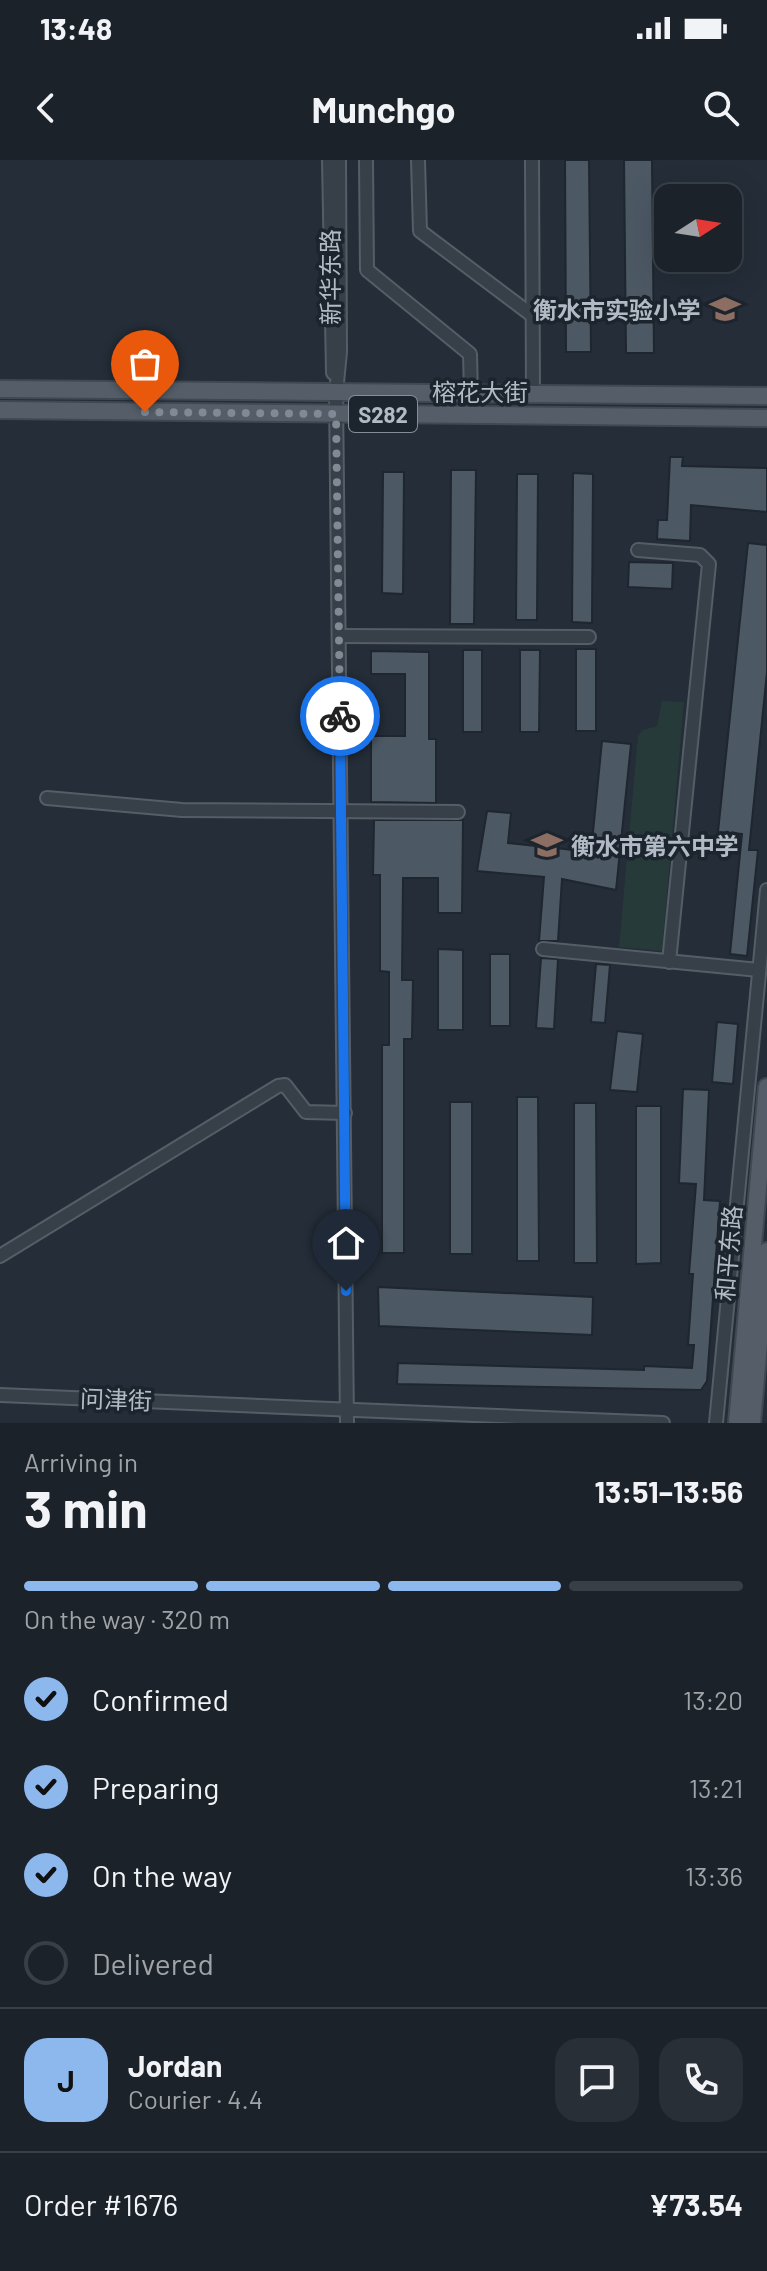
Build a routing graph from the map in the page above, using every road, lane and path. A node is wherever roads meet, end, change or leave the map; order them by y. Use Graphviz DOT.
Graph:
graph roads {
  1 [pos="329,160"];
  2 [pos="339,160"];
  3 [pos="366,160"];
  4 [pos="418,160"];
  5 [pos="532,160"];
  6 [pos="533,316"];
  7 [pos="0,389"];
  8 [pos="336,393"];
  9 [pos="471,394"];
  10 [pos="533,394"];
  11 [pos="767,396"];
  12 [pos="0,410"];
  13 [pos="336,414"];
  14 [pos="767,418"];
  15 [pos="638,550"];
  16 [pos="339,636"];
  17 [pos="589,637"];
  18 [pos="47,798"];
  19 [pos="342,811"];
  20 [pos="458,812"];
  21 [pos="767,890"];
  22 [pos="543,949"];
  23 [pos="669,962"];
  24 [pos="759,970"];
  25 [pos="767,1087"];
  26 [pos="345,1113"];
  27 [pos="767,1251"];
  28 [pos="0,1256"];
  29 [pos="765,1302"];
  30 [pos="0,1395"];
  31 [pos="347,1416"];
  32 [pos="752,1420"];
  33 [pos="663,1423"];
  34 [pos="716,1423"];
  1 -- 8 [label="street, 新华东路"];
  2 -- 8 [label="street, 新华东路"];
  3 -- 9 [label="street"];
  4 -- 6 [label="street"];
  5 -- 6 [label="street"];
  6 -- 10 [label="street"];
  7 -- 8 [label="main road, 榕花大街 / S282"];
  8 -- 9 [label="main road, 榕花大街 / S282"];
  8 -- 13 [label="street, 新华东路"];
  9 -- 10 [label="main road, 榕花大街 / S282"];
  10 -- 11 [label="main road, 榕花大街 / S282"];
  12 -- 13 [label="main road, 榕花大街 / S282"];
  13 -- 14 [label="main road, 榕花大街 / S282"];
  13 -- 16 [label="street, 新华东路"];
  15 -- 23 [label="street"];
  16 -- 17 [label="street"];
  16 -- 19 [label="street, 新华东路"];
  18 -- 19 [label="street"];
  19 -- 20 [label="street"];
  19 -- 26 [label="street, 新华东路"];
  21 -- 24 [label="street"];
  22 -- 23 [label="street"];
  23 -- 24 [label="street"];
  24 -- 34 [label="street"];
  25 -- 32 [label="main road, 和平东路"];
  26 -- 28 [label="street"];
  26 -- 31 [label="street, 新华东路"];
  27 -- 29 [label="main road, 和平东路"];
  29 -- 32 [label="main road, 和平东路"];
  30 -- 31 [label="street, 问津街"];
  31 -- 33 [label="street, 问津街"];
}
